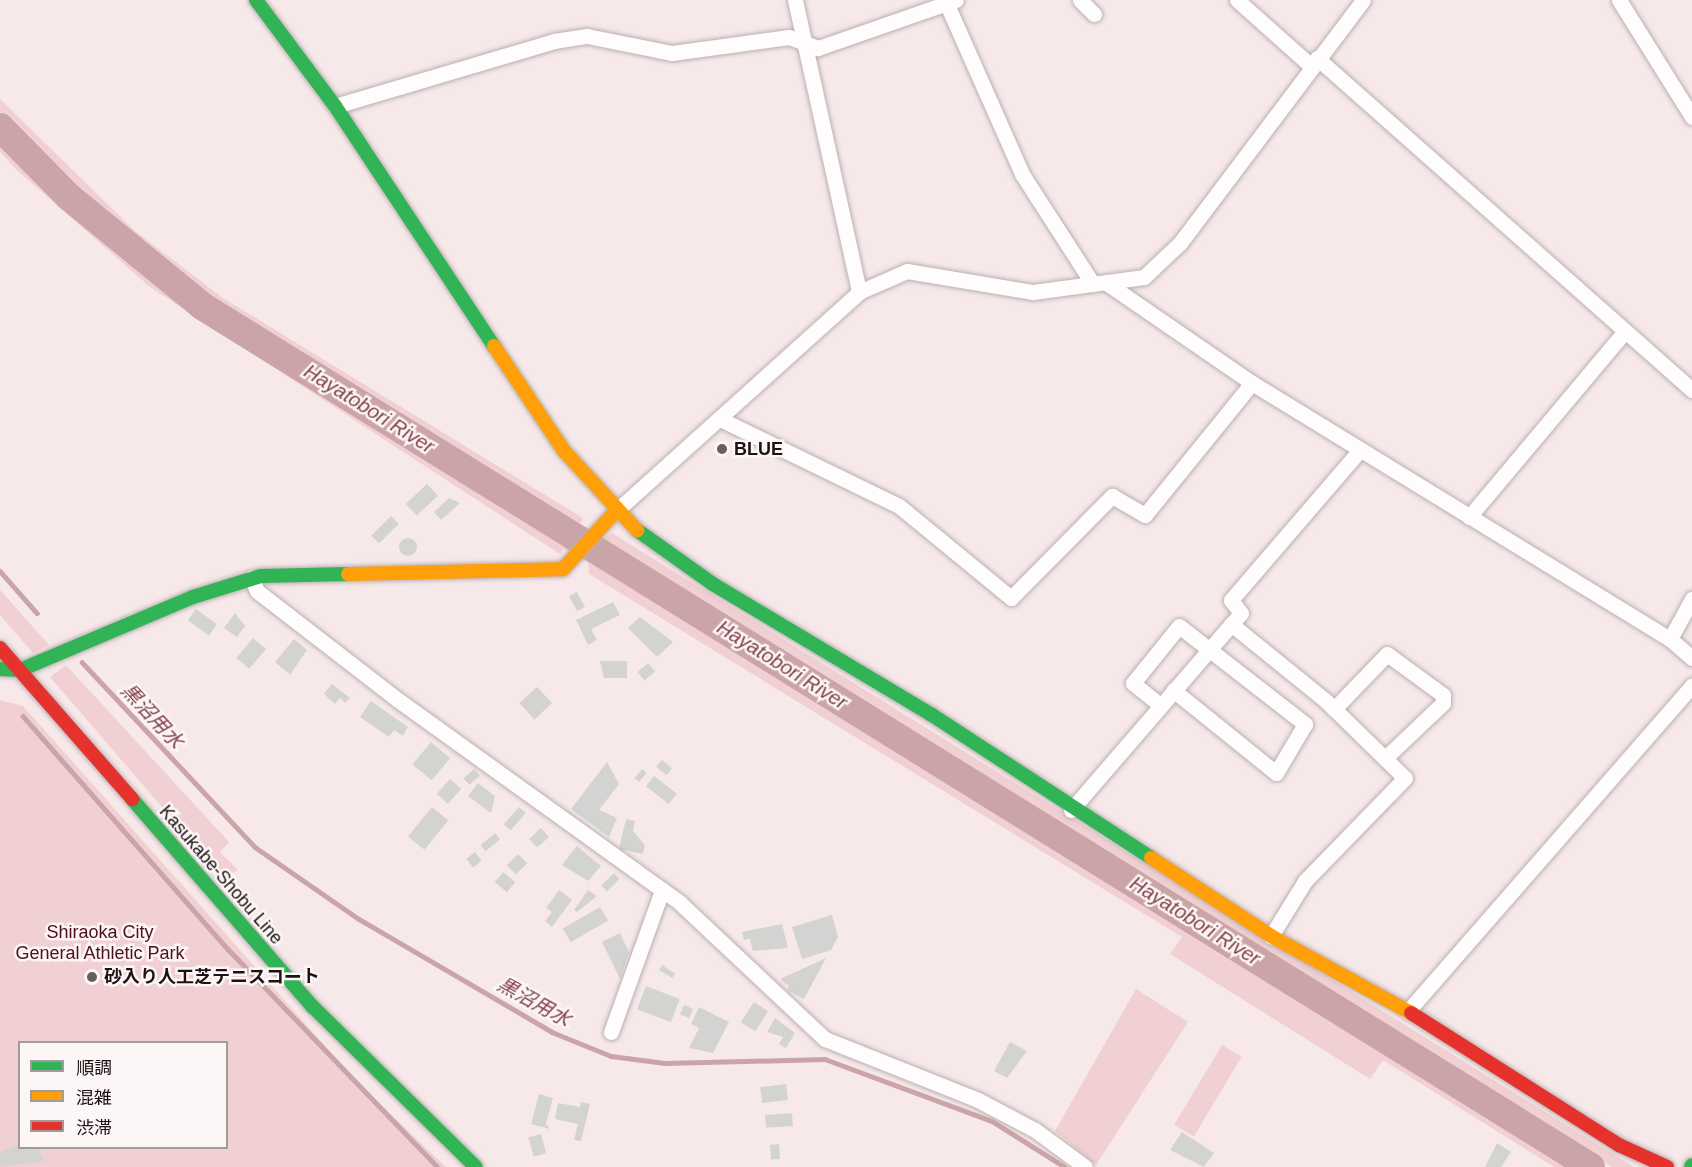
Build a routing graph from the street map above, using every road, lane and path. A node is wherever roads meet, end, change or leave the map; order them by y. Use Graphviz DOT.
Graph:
graph roads {
  1 [pos="256,0"];
  2 [pos="795,0"];
  3 [pos="1080,0"];
  4 [pos="1238,0"];
  5 [pos="1364,0"];
  6 [pos="1618,0"];
  7 [pos="949,2"];
  8 [pos="1094,14"];
  9 [pos="804,42"];
  10 [pos="1314,62"];
  11 [pos="335,106"];
  12 [pos="1692,117"];
  13 [pos="1101,284"];
  14 [pos="859,292"];
  15 [pos="1624,332"];
  16 [pos="1252,383"];
  17 [pos="1692,390"];
  18 [pos="720,419"];
  19 [pos="1359,451"];
  20 [pos="615,512"];
  21 [pos="1469,517"];
  22 [pos="251,578"];
  23 [pos="1692,599"];
  24 [pos="1231,624"];
  25 [pos="1670,639"];
  26 [pos="0,648"];
  27 [pos="1208,650"];
  28 [pos="1692,658"];
  29 [pos="0,669"];
  30 [pos="20,670"];
  31 [pos="1692,686"];
  32 [pos="1173,690"];
  33 [pos="1160,705"];
  34 [pos="1334,709"];
  35 [pos="1385,758"];
  36 [pos="1071,810"];
  37 [pos="662,890"];
  38 [pos="1271,936"];
  39 [pos="1408,1011"];
  40 [pos="611,1032"];
  41 [pos="476,1167"];
  42 [pos="1084,1167"];
  43 [pos="1667,1167"];
  1 -- 11 [label="street"];
  2 -- 9 [label="street"];
  3 -- 8 [label="street"];
  4 -- 10 [label="street"];
  5 -- 10 [label="street"];
  6 -- 12 [label="street"];
  7 -- 9 [label="street"];
  7 -- 13 [label="street"];
  9 -- 11 [label="street"];
  9 -- 14 [label="street"];
  10 -- 13 [label="street"];
  10 -- 15 [label="street"];
  11 -- 20 [label="street"];
  13 -- 14 [label="street"];
  13 -- 16 [label="street"];
  14 -- 18 [label="street"];
  15 -- 17 [label="street"];
  15 -- 21 [label="street"];
  16 -- 18 [label="street"];
  16 -- 19 [label="street"];
  18 -- 20 [label="street"];
  19 -- 21 [label="street"];
  19 -- 24 [label="street"];
  20 -- 22 [label="street"];
  20 -- 36 [label="street"];
  21 -- 25 [label="street"];
  22 -- 30 [label="street"];
  22 -- 37 [label="street"];
  23 -- 25 [label="street"];
  24 -- 27 [label="street"];
  24 -- 34 [label="street"];
  25 -- 28 [label="street"];
  26 -- 30 [label="street, Kasukabe-Shobu Line"];
  27 -- 32 [label="street"];
  27 -- 32 [label="street"];
  27 -- 33 [label="street"];
  29 -- 30 [label="street"];
  30 -- 41 [label="street, Kasukabe-Shobu Line"];
  31 -- 39 [label="street"];
  32 -- 33 [label="street"];
  33 -- 36 [label="street"];
  34 -- 35 [label="street"];
  34 -- 35 [label="street"];
  35 -- 38 [label="street"];
  36 -- 38 [label="street"];
  37 -- 40 [label="street"];
  37 -- 42 [label="street"];
  38 -- 39 [label="street"];
  39 -- 43 [label="street"];
}
